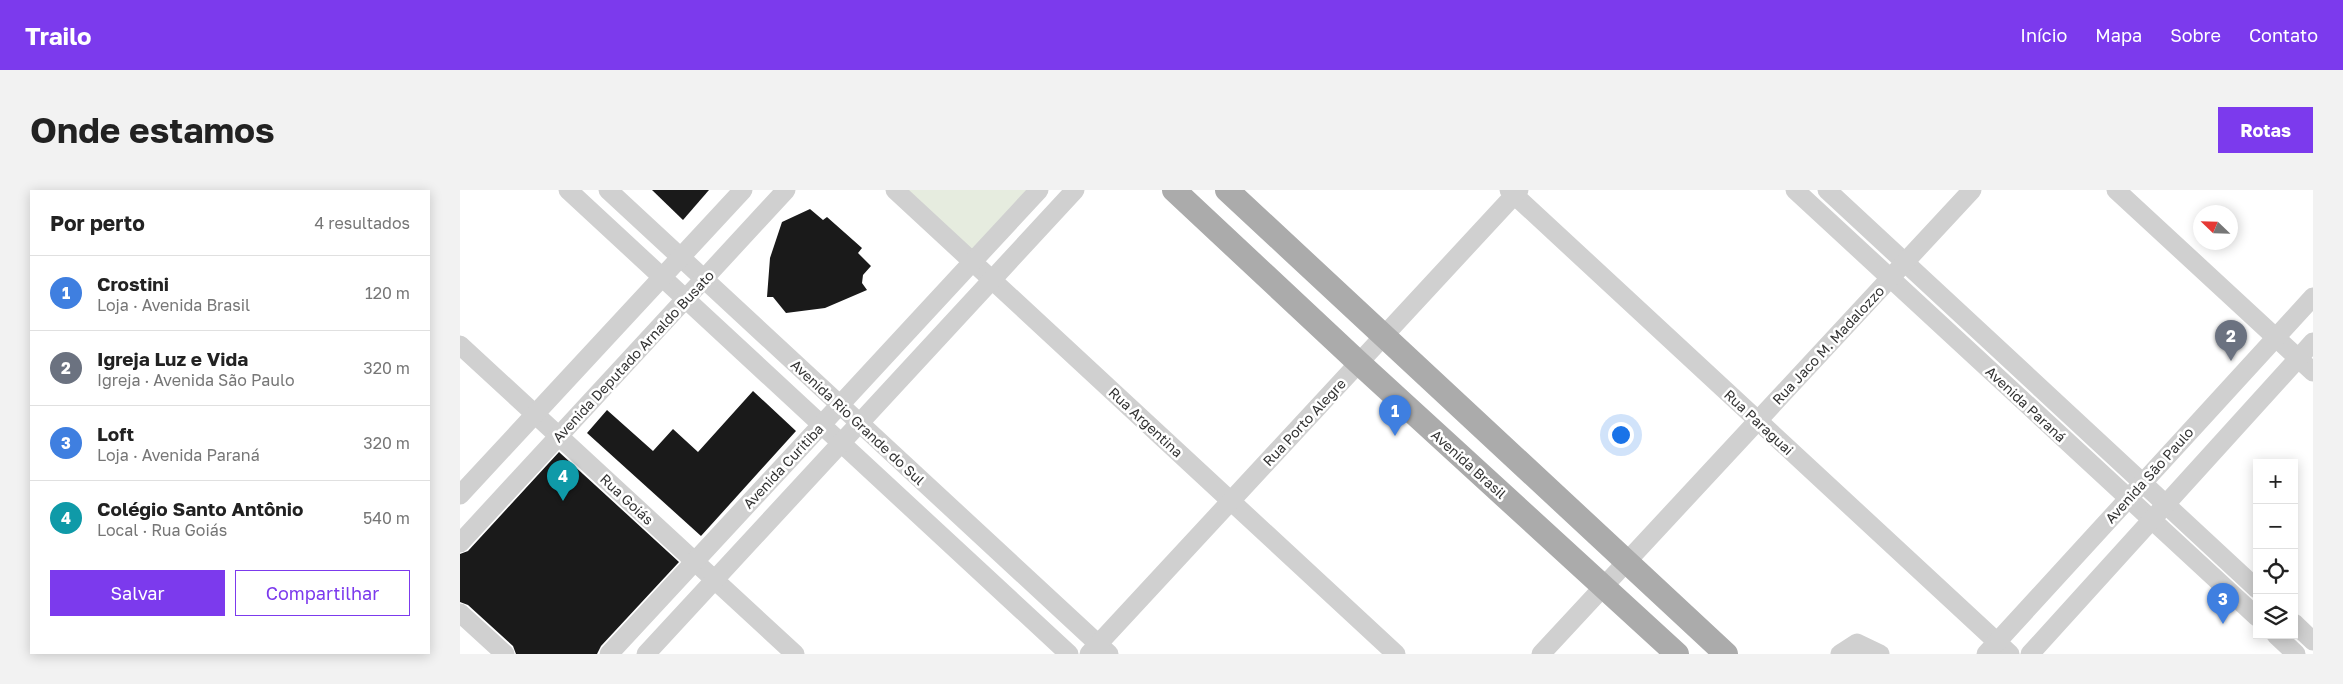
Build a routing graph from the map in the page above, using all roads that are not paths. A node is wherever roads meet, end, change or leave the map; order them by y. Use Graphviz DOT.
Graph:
graph roads {
  1 [pos="568,190"];
  2 [pos="608,190"];
  3 [pos="743,190"];
  4 [pos="786,190"];
  5 [pos="895,190"];
  6 [pos="1039,190"];
  7 [pos="1075,190"];
  8 [pos="1174,190"];
  9 [pos="1226,190"];
  10 [pos="1795,190"];
  11 [pos="1827,190"];
  12 [pos="1972,190"];
  13 [pos="2116,190"];
  14 [pos="1514,192"];
  15 [pos="681,258"];
  16 [pos="973,262"];
  17 [pos="1905,262"];
  18 [pos="662,277"];
  19 [pos="1890,278"];
  20 [pos="704,279"];
  21 [pos="992,280"];
  22 [pos="2313,297"];
  23 [pos="685,299"];
  24 [pos="1384,336"];
  25 [pos="2276,338"];
  26 [pos="2313,342"];
  27 [pos="460,345"];
  28 [pos="2298,359"];
  29 [pos="1359,363"];
  30 [pos="2313,372"];
  31 [pos="840,405"];
  32 [pos="535,414"];
  33 [pos="1758,421"];
  34 [pos="860,423"];
  35 [pos="821,425"];
  36 [pos="559,436"];
  37 [pos="841,443"];
  38 [pos="2143,483"];
  39 [pos="460,495"];
  40 [pos="2128,498"];
  41 [pos="1231,501"];
  42 [pos="2166,504"];
  43 [pos="2152,520"];
  44 [pos="460,543"];
  45 [pos="695,562"];
  46 [pos="1627,562"];
  47 [pos="715,580"];
  48 [pos="2253,584"];
  49 [pos="1604,587"];
  50 [pos="460,613"];
  51 [pos="2253,613"];
  52 [pos="2298,627"];
  53 [pos="2280,639"];
  54 [pos="2313,641"];
  55 [pos="1998,650"];
  56 [pos="1099,651"];
  57 [pos="505,654"];
  58 [pos="609,654"];
  59 [pos="646,654"];
  60 [pos="795,654"];
  61 [pos="1069,654"];
  62 [pos="1396,654"];
  63 [pos="1541,654"];
  64 [pos="1677,654"];
  65 [pos="1726,654"];
  66 [pos="1840,654"];
  67 [pos="1880,654"];
  68 [pos="2030,654"];
  69 [pos="2296,654"];
  1 -- 18 [label="street, Avenida Rio Grande do Sul"];
  2 -- 15 [label="street, Avenida Rio Grande do Sul"];
  3 -- 15 [label="street"];
  4 -- 20 [label="street, Avenida Deputado Arnaldo Busato"];
  5 -- 16 [label="street, Rua Argentina"];
  6 -- 16 [label="street, Avenida Curitiba"];
  7 -- 21 [label="street, Avenida Curitiba"];
  8 -- 29 [label="main road, Avenida Brasil"];
  9 -- 24 [label="main road"];
  10 -- 19 [label="street, Avenida Paraná"];
  11 -- 17 [label="street, Avenida Paraná"];
  12 -- 17 [label="street, Rua Jaco M. Madalozzo"];
  13 -- 25 [label="street"];
  14 -- 24 [label="street, Rua Porto Alegre"];
  14 -- 33 [label="street, Rua Paraguai"];
  15 -- 18 [label="street"];
  15 -- 20 [label="street, Avenida Rio Grande do Sul"];
  16 -- 21 [label="street, Rua Argentina"];
  16 -- 31 [label="street, Avenida Curitiba"];
  17 -- 19 [label="street, Rua Jaco M. Madalozzo"];
  17 -- 38 [label="street, Avenida Paraná"];
  18 -- 23 [label="street, Avenida Rio Grande do Sul"];
  18 -- 32 [label="street"];
  19 -- 33 [label="street, Rua Jaco M. Madalozzo"];
  19 -- 40 [label="street, Avenida Paraná"];
  20 -- 23 [label="street, Avenida Deputado Arnaldo Busato"];
  20 -- 31 [label="street, Avenida Rio Grande do Sul"];
  21 -- 34 [label="street, Avenida Curitiba"];
  21 -- 41 [label="street, Rua Argentina"];
  22 -- 25 [label="street, Avenida São Paulo"];
  23 -- 35 [label="street, Avenida Rio Grande do Sul"];
  23 -- 36 [label="street, Avenida Deputado Arnaldo Busato"];
  24 -- 29 [label="street, Rua Porto Alegre"];
  24 -- 46 [label="main road"];
  25 -- 28 [label="street"];
  25 -- 38 [label="street, Avenida São Paulo"];
  26 -- 28 [label="street"];
  27 -- 32 [label="street, Rua Goiás"];
  28 -- 30 [label="street"];
  28 -- 42 [label="street"];
  29 -- 41 [label="street, Rua Porto Alegre"];
  29 -- 49 [label="main road, Avenida Brasil"];
  31 -- 34 [label="street, Avenida Rio Grande do Sul"];
  31 -- 35 [label="street, Avenida Curitiba"];
  32 -- 36 [label="street, Rua Goiás"];
  32 -- 39 [label="street"];
  33 -- 46 [label="street, Rua Jaco M. Madalozzo"];
  33 -- 55 [label="street, Rua Paraguai"];
  34 -- 37 [label="street, Avenida Curitiba"];
  34 -- 56 [label="street, Avenida Rio Grande do Sul"];
  35 -- 37 [label="street, Avenida Rio Grande do Sul"];
  35 -- 45 [label="street, Avenida Curitiba"];
  36 -- 44 [label="street, Avenida Deputado Arnaldo Busato"];
  36 -- 45 [label="street, Rua Goiás"];
  37 -- 47 [label="street, Avenida Curitiba"];
  37 -- 61 [label="street, Avenida Rio Grande do Sul"];
  38 -- 40 [label="street, Avenida São Paulo"];
  38 -- 42 [label="street, Avenida Paraná"];
  40 -- 43 [label="street, Avenida Paraná"];
  40 -- 55 [label="street, Avenida São Paulo"];
  41 -- 56 [label="street, Rua Porto Alegre"];
  41 -- 62 [label="street, Rua Argentina"];
  42 -- 43 [label="street"];
  42 -- 48 [label="street, Avenida Paraná"];
  43 -- 51 [label="street, Avenida Paraná"];
  43 -- 68 [label="street"];
  45 -- 47 [label="street, Rua Goiás"];
  45 -- 58 [label="street, Avenida Curitiba"];
  46 -- 49 [label="street, Rua Jaco M. Madalozzo"];
  46 -- 65 [label="main road"];
  47 -- 59 [label="street, Avenida Curitiba"];
  47 -- 60 [label="street, Rua Goiás"];
  49 -- 63 [label="street, Rua Jaco M. Madalozzo"];
  49 -- 64 [label="main road, Avenida Brasil"];
  50 -- 57 [label="street"];
  52 -- 54 [label="street"];
  53 -- 69 [label="street"];
  66 -- 67 [label="street"];
}
